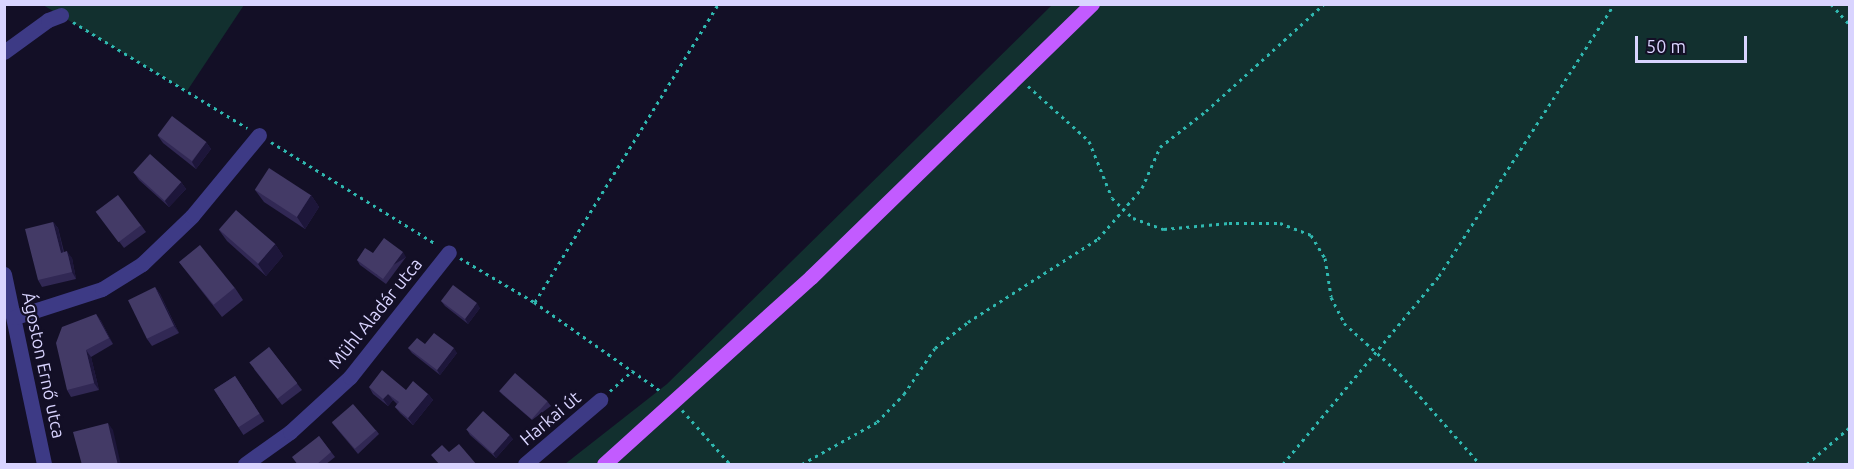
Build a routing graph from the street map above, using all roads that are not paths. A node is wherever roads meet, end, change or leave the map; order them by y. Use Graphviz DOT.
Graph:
graph roads {
  1 [pos="1092,4"];
  2 [pos="61,15"];
  3 [pos="4,52"];
  4 [pos="259,135"];
  5 [pos="449,252"];
  6 [pos="4,274"];
  7 [pos="15,317"];
  8 [pos="600,400"];
  9 [pos="44,465"];
  10 [pos="245,465"];
  11 [pos="525,465"];
  12 [pos="604,465"];
  1 -- 12 [label="main road"];
  2 -- 3 [label="street"];
  4 -- 7 [label="street"];
  5 -- 10 [label="street, Mühl Aladár utca"];
  6 -- 7 [label="street, Ágoston Ernő utca"];
  7 -- 9 [label="street, Ágoston Ernő utca"];
  8 -- 11 [label="street, Harkai út"];
}
